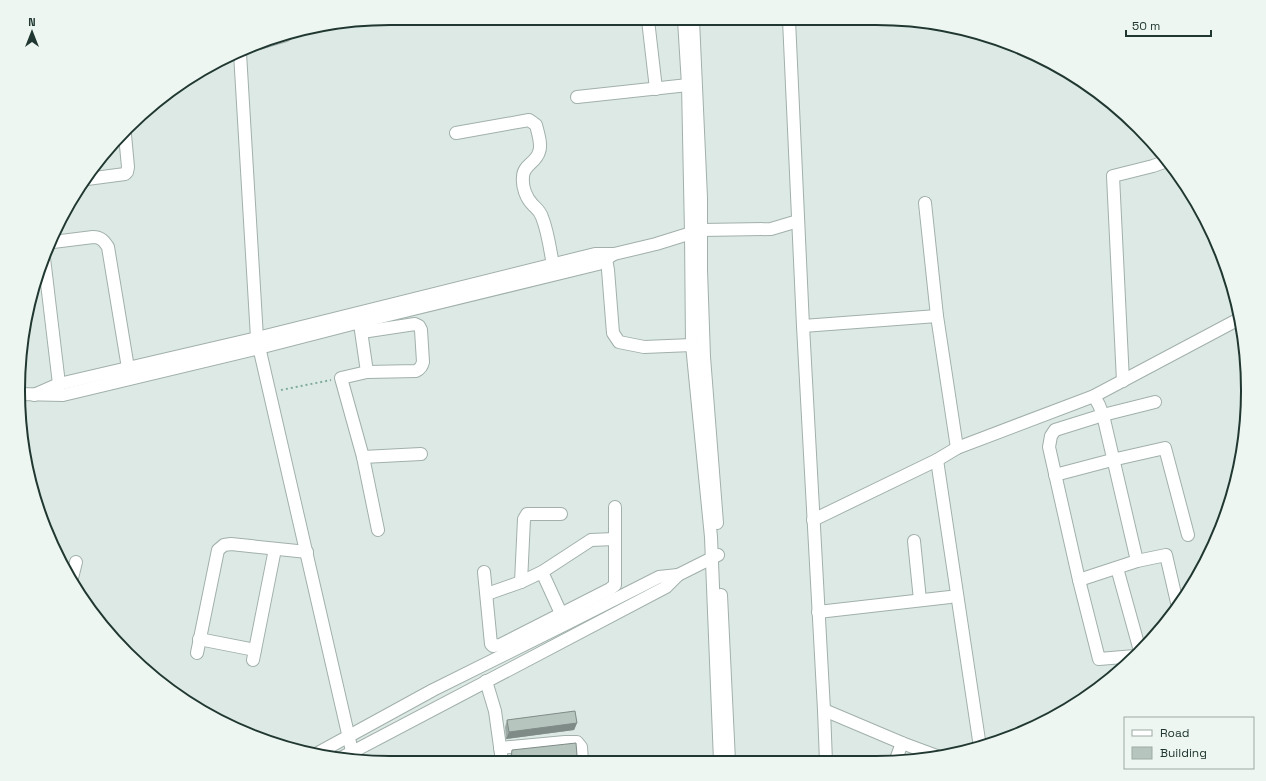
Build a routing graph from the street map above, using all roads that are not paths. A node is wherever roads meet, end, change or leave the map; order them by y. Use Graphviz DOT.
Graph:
graph roads {
  1 [pos="649,25"];
  2 [pos="684,25"];
  3 [pos="693,25"];
  4 [pos="789,25"];
  5 [pos="240,58"];
  6 [pos="688,85"];
  7 [pos="656,89"];
  8 [pos="577,97"];
  9 [pos="456,133"];
  10 [pos="125,139"];
  11 [pos="1161,163"];
  12 [pos="93,179"];
  13 [pos="924,203"];
  14 [pos="798,221"];
  15 [pos="696,232"];
  16 [pos="57,241"];
  17 [pos="610,257"];
  18 [pos="553,265"];
  19 [pos="46,269"];
  20 [pos="937,316"];
  21 [pos="1234,321"];
  22 [pos="803,326"];
  23 [pos="361,327"];
  24 [pos="258,343"];
  25 [pos="692,344"];
  26 [pos="128,368"];
  27 [pos="367,372"];
  28 [pos="1123,381"];
  29 [pos="59,384"];
  30 [pos="25,394"];
  31 [pos="34,395"];
  32 [pos="1094,396"];
  33 [pos="1155,402"];
  34 [pos="1103,415"];
  35 [pos="957,448"];
  36 [pos="421,454"];
  37 [pos="363,457"];
  38 [pos="937,460"];
  39 [pos="1112,460"];
  40 [pos="1055,475"];
  41 [pos="615,507"];
  42 [pos="561,514"];
  43 [pos="813,520"];
  44 [pos="378,530"];
  45 [pos="1188,535"];
  46 [pos="614,539"];
  47 [pos="914,541"];
  48 [pos="275,549"];
  49 [pos="306,552"];
  50 [pos="715,556"];
  51 [pos="1137,560"];
  52 [pos="76,562"];
  53 [pos="1117,568"];
  54 [pos="73,572"];
  55 [pos="484,572"];
  56 [pos="542,572"];
  57 [pos="678,575"];
  58 [pos="1079,580"];
  59 [pos="521,582"];
  60 [pos="487,594"];
  61 [pos="950,597"];
  62 [pos="1176,598"];
  63 [pos="920,600"];
  64 [pos="818,612"];
  65 [pos="564,619"];
  66 [pos="571,636"];
  67 [pos="200,639"];
  68 [pos="1138,644"];
  69 [pos="197,653"];
  70 [pos="1125,657"];
  71 [pos="486,681"];
  72 [pos="824,710"];
  73 [pos="348,737"];
  74 [pos="979,741"];
  75 [pos="902,743"];
  76 [pos="324,750"];
  77 [pos="927,752"];
  78 [pos="352,754"];
  79 [pos="356,754"];
  80 [pos="501,754"];
  81 [pos="898,755"];
  82 [pos="582,756"];
  83 [pos="720,756"];
  84 [pos="729,756"];
  85 [pos="826,756"];
  1 -- 7 [label="street"];
  2 -- 6 [label="street"];
  3 -- 15 [label="street"];
  4 -- 14 [label="street"];
  5 -- 24 [label="street"];
  6 -- 7 [label="street"];
  6 -- 15 [label="street"];
  7 -- 8 [label="street"];
  9 -- 18 [label="street"];
  10 -- 12 [label="street"];
  11 -- 28 [label="street"];
  13 -- 20 [label="street"];
  14 -- 15 [label="street"];
  14 -- 22 [label="street"];
  15 -- 17 [label="street"];
  15 -- 25 [label="street"];
  15 -- 50 [label="street"];
  16 -- 26 [label="street"];
  17 -- 18 [label="street"];
  17 -- 23 [label="street"];
  17 -- 25 [label="street"];
  18 -- 24 [label="street"];
  19 -- 29 [label="street"];
  20 -- 22 [label="street"];
  20 -- 35 [label="street"];
  21 -- 28 [label="street"];
  22 -- 43 [label="street"];
  23 -- 24 [label="street"];
  23 -- 27 [label="street"];
  23 -- 27 [label="street"];
  24 -- 26 [label="street"];
  24 -- 31 [label="street"];
  24 -- 49 [label="street"];
  25 -- 50 [label="street"];
  26 -- 29 [label="street"];
  27 -- 37 [label="street"];
  28 -- 32 [label="street"];
  29 -- 31 [label="street"];
  30 -- 31 [label="street"];
  32 -- 34 [label="street"];
  32 -- 35 [label="street"];
  33 -- 34 [label="street"];
  34 -- 39 [label="street"];
  34 -- 40 [label="street"];
  35 -- 38 [label="street"];
  36 -- 37 [label="street"];
  37 -- 44 [label="street"];
  38 -- 43 [label="street"];
  38 -- 74 [label="street"];
  39 -- 40 [label="street"];
  39 -- 45 [label="street"];
  39 -- 51 [label="street"];
  40 -- 58 [label="street"];
  41 -- 46 [label="street"];
  42 -- 59 [label="street"];
  43 -- 64 [label="street"];
  46 -- 56 [label="street"];
  46 -- 65 [label="street"];
  47 -- 63 [label="street"];
  48 -- 49 [label="street"];
  48 -- 67 [label="street"];
  48 -- 67 [label="street"];
  49 -- 73 [label="street"];
  50 -- 57 [label="street"];
  50 -- 83 [label="street"];
  50 -- 84 [label="street"];
  51 -- 53 [label="street"];
  51 -- 62 [label="street"];
  52 -- 54 [label="street"];
  53 -- 58 [label="street"];
  53 -- 68 [label="street"];
  55 -- 60 [label="street"];
  56 -- 59 [label="street"];
  56 -- 65 [label="street"];
  57 -- 65 [label="street"];
  57 -- 66 [label="street"];
  58 -- 70 [label="street"];
  59 -- 60 [label="street"];
  60 -- 65 [label="street"];
  61 -- 63 [label="street"];
  63 -- 64 [label="street"];
  64 -- 72 [label="street"];
  65 -- 66 [label="street"];
  65 -- 73 [label="street"];
  66 -- 71 [label="street"];
  67 -- 69 [label="street"];
  71 -- 79 [label="street"];
  71 -- 80 [label="street"];
  72 -- 75 [label="street"];
  72 -- 85 [label="street"];
  73 -- 76 [label="street"];
  73 -- 78 [label="street"];
  75 -- 77 [label="street"];
  75 -- 81 [label="street"];
  80 -- 82 [label="street"];
}
